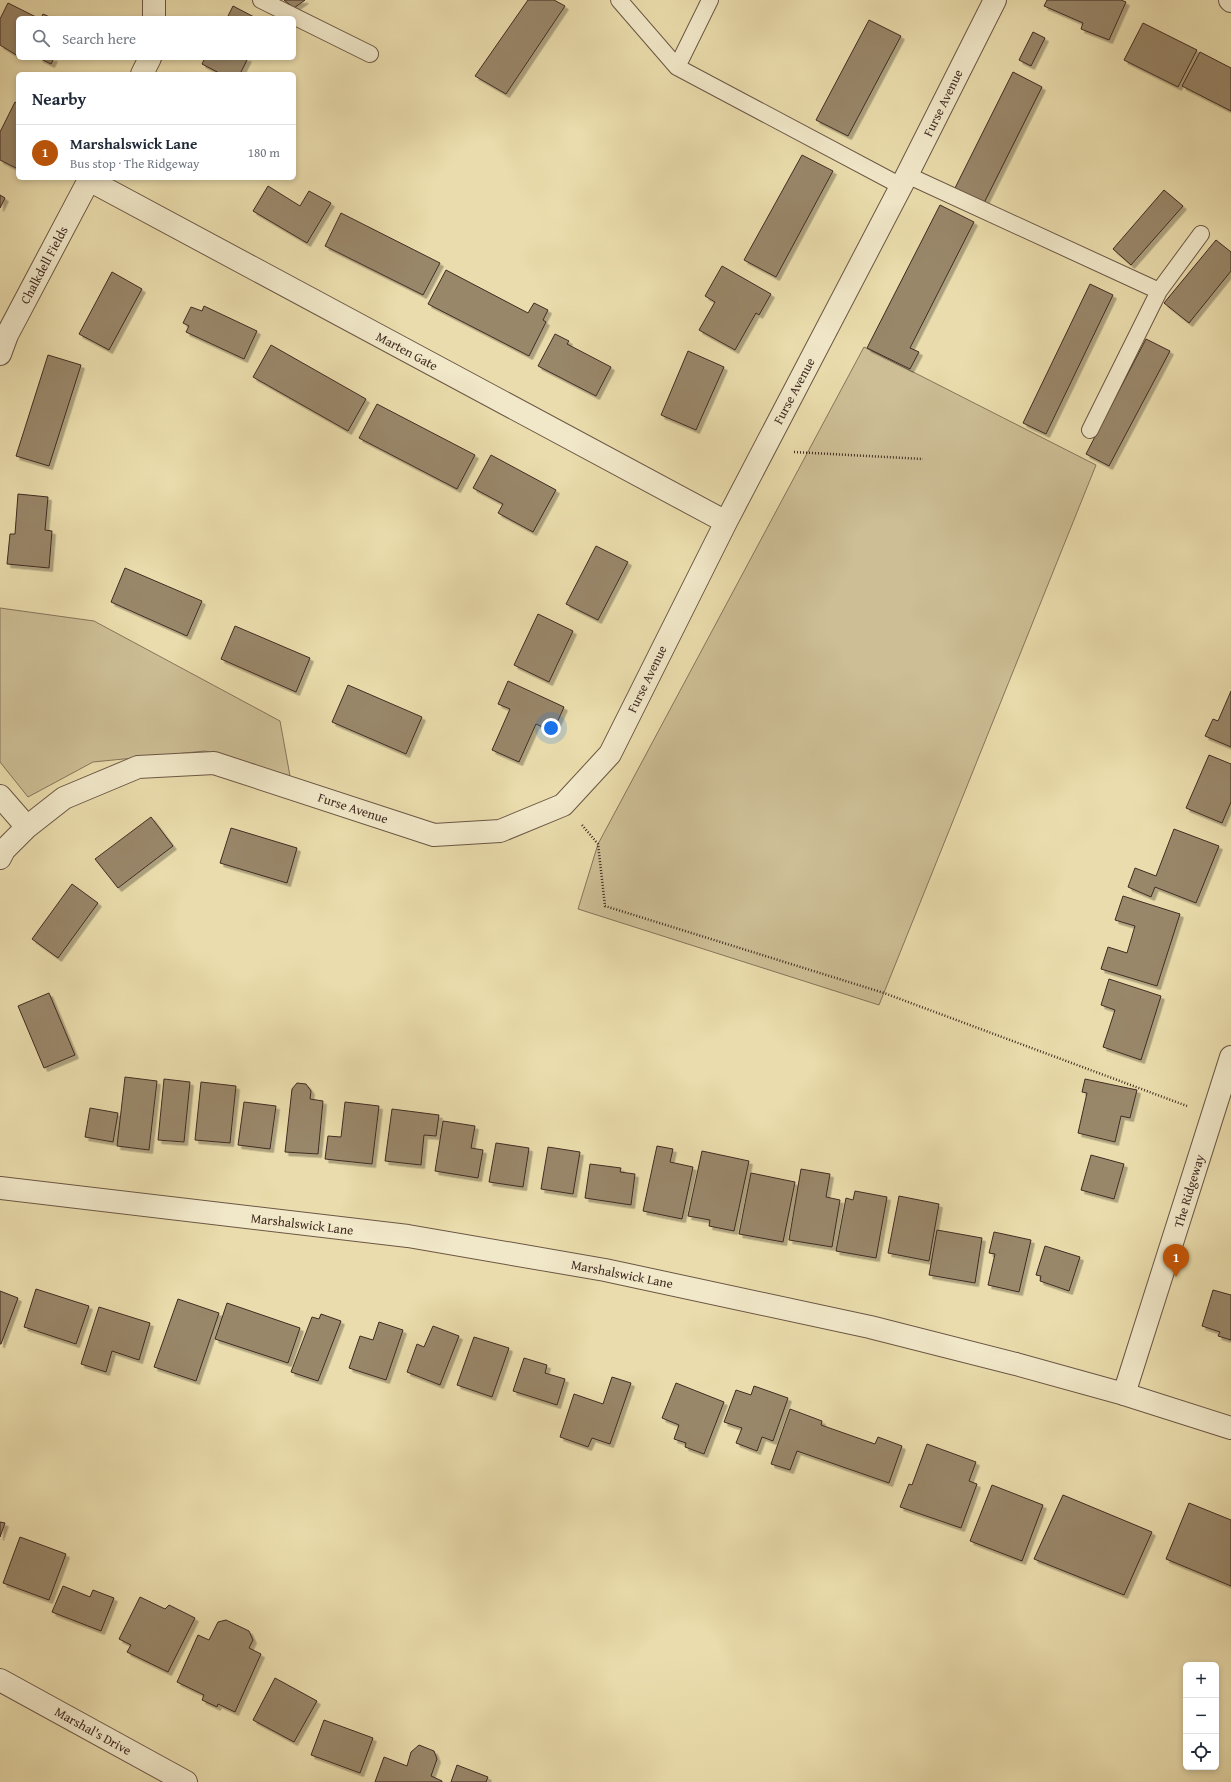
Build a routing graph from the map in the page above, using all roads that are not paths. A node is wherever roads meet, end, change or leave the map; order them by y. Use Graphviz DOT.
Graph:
graph roads {
  1 [pos="154,0"];
  2 [pos="261,0"];
  3 [pos="619,0"];
  4 [pos="710,0"];
  5 [pos="995,0"];
  6 [pos="154,16"];
  7 [pos="293,16"];
  8 [pos="296,17"];
  9 [pos="370,54"];
  10 [pos="149,60"];
  11 [pos="677,67"];
  12 [pos="143,72"];
  13 [pos="88,180"];
  14 [pos="91,180"];
  15 [pos="904,180"];
  16 [pos="1201,234"];
  17 [pos="1159,291"];
  18 [pos="0,354"];
  19 [pos="1090,430"];
  20 [pos="726,522"];
  21 [pos="0,796"];
  22 [pos="27,827"];
  23 [pos="0,858"];
  24 [pos="1231,1057"];
  25 [pos="0,1188"];
  26 [pos="1124,1394"];
  27 [pos="1231,1428"];
  28 [pos="0,1680"];
  29 [pos="186,1782"];
  1 -- 6 [label="street"];
  2 -- 7 [label="lane"];
  3 -- 11 [label="lane"];
  4 -- 11 [label="lane"];
  5 -- 15 [label="street, Furse Avenue"];
  8 -- 9 [label="lane"];
  10 -- 12 [label="street"];
  11 -- 15 [label="lane"];
  13 -- 18 [label="street, Chalkdell Fields"];
  14 -- 20 [label="street, Marten Gate"];
  15 -- 17 [label="lane"];
  15 -- 20 [label="street, Furse Avenue"];
  16 -- 17 [label="lane"];
  17 -- 19 [label="lane"];
  20 -- 22 [label="street, Furse Avenue"];
  21 -- 22 [label="street"];
  22 -- 23 [label="street, Furse Avenue"];
  24 -- 26 [label="street, The Ridgeway"];
  25 -- 26 [label="street, Marshalswick Lane"];
  26 -- 27 [label="street, Marshalswick Lane"];
  28 -- 29 [label="street, Marshal's Drive"];
}
